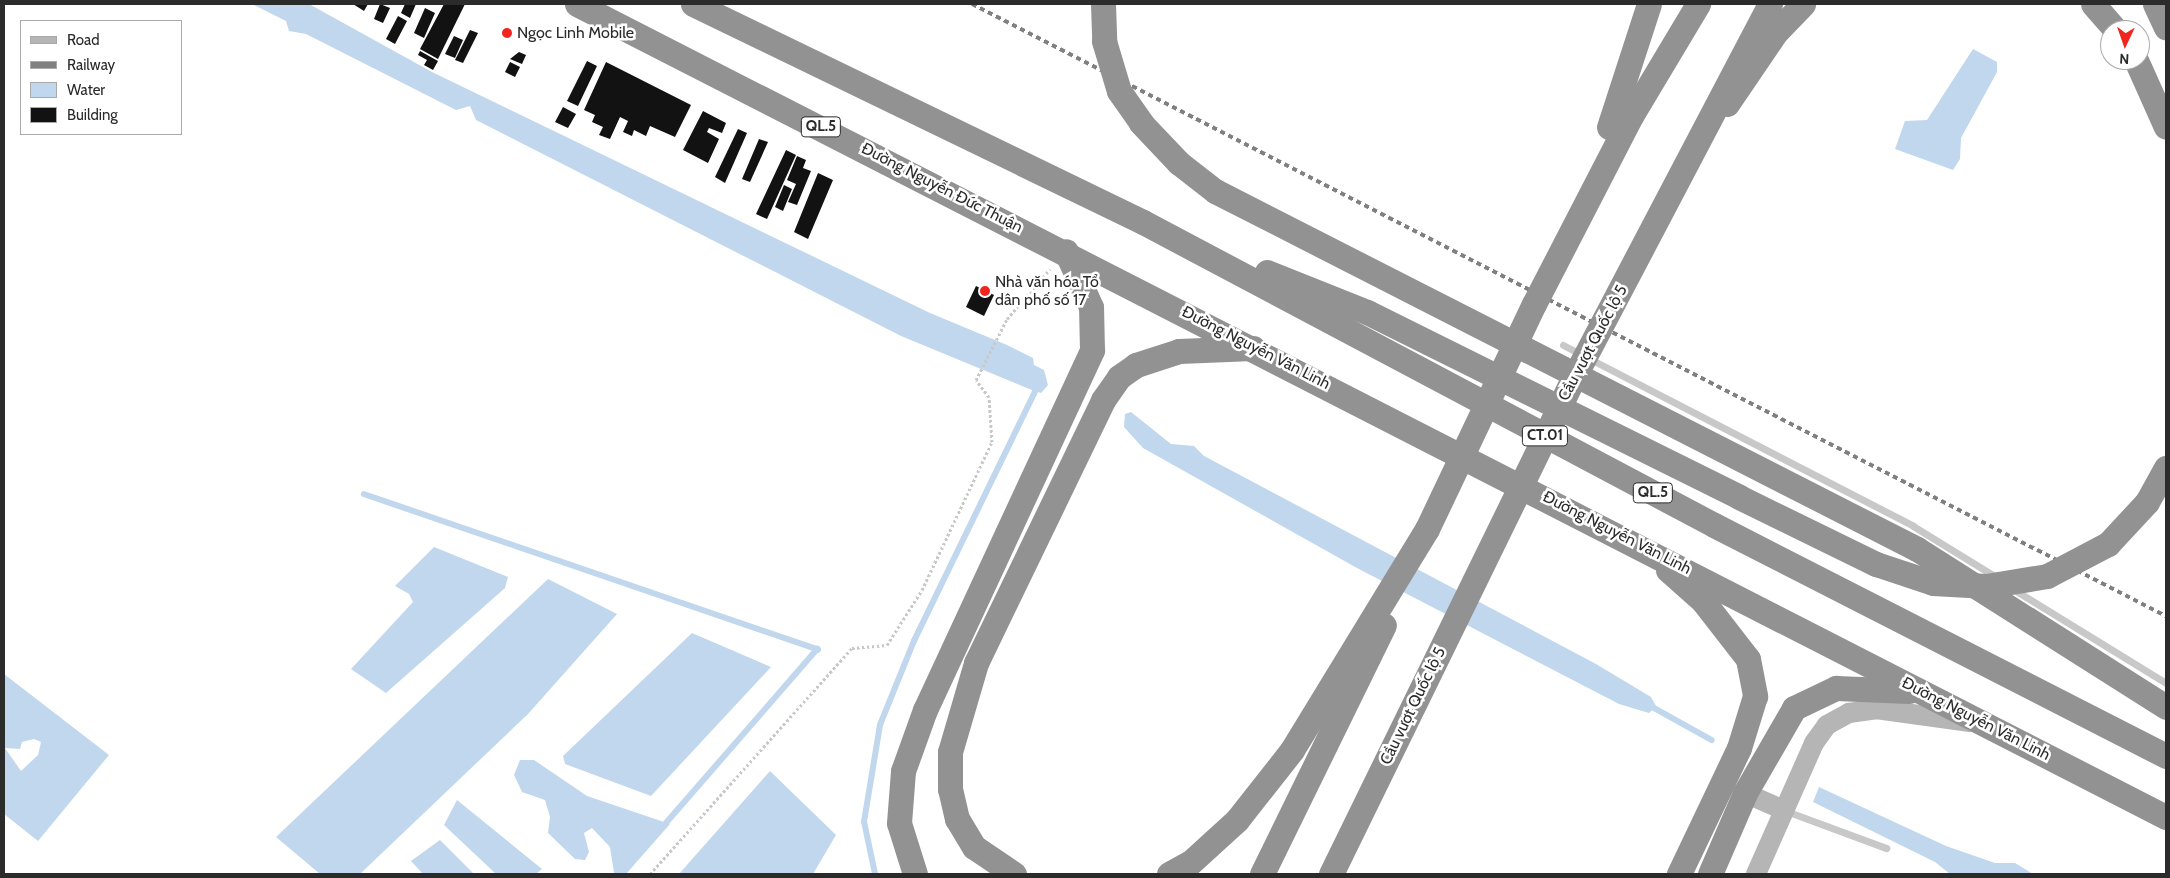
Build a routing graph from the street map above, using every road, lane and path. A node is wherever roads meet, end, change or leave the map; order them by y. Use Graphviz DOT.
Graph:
graph roads {
  1 [pos="576,4"];
  2 [pos="693,4"];
  3 [pos="1103,4"];
  4 [pos="1649,4"];
  5 [pos="1698,4"];
  6 [pos="1770,4"];
  7 [pos="1803,4"];
  8 [pos="2093,4"];
  9 [pos="2155,4"];
  10 [pos="2107,20"];
  11 [pos="2166,28"];
  12 [pos="2140,70"];
  13 [pos="2166,128"];
  14 [pos="1694,151"];
  15 [pos="1144,222"];
  16 [pos="1066,251"];
  17 [pos="1534,304"];
  18 [pos="1563,345"];
  19 [pos="1256,348"];
  20 [pos="2166,468"];
  21 [pos="1427,529"];
  22 [pos="1636,543"];
  23 [pos="1428,674"];
  24 [pos="2166,683"];
  25 [pos="1929,695"];
  26 [pos="2166,708"];
  27 [pos="1987,725"];
  28 [pos="2166,756"];
  29 [pos="1745,793"];
  30 [pos="1784,810"];
  31 [pos="2166,817"];
  32 [pos="1886,848"];
  33 [pos="650,874"];
  34 [pos="914,874"];
  35 [pos="1014,874"];
  36 [pos="1169,874"];
  37 [pos="1262,874"];
  38 [pos="1331,874"];
  39 [pos="1345,874"];
  40 [pos="1679,874"];
  41 [pos="1710,874"];
  42 [pos="1756,874"];
  1 -- 16 [label="highway, Đường Nguyễn Đức Thuận / QL.5"];
  2 -- 15 [label="highway, QL.5"];
  3 -- 26 [label="highway, bridge"];
  4 -- 17 [label="highway, bridge"];
  5 -- 17 [label="highway, bridge"];
  6 -- 14 [label="highway, Cầu vượt Quốc lộ 5 / CT.01, bridge"];
  7 -- 14 [label="highway, bridge"];
  8 -- 10 [label="highway"];
  9 -- 11 [label="highway"];
  12 -- 13 [label="highway"];
  14 -- 23 [label="highway, Cầu vượt Quốc lộ 5 / CT.01, bridge"];
  15 -- 20 [label="highway, bridge"];
  15 -- 28 [label="highway, QL.5"];
  16 -- 19 [label="highway, Đường Nguyễn Văn Linh / QL.5"];
  16 -- 33 [label="path"];
  16 -- 34 [label="highway"];
  17 -- 21 [label="highway, bridge"];
  18 -- 24 [label="lane"];
  19 -- 22 [label="highway, Đường Nguyễn Văn Linh / QL.5"];
  19 -- 35 [label="highway"];
  21 -- 36 [label="highway"];
  21 -- 37 [label="highway"];
  22 -- 25 [label="highway, Đường Nguyễn Văn Linh / QL.5"];
  22 -- 40 [label="highway"];
  23 -- 38 [label="highway, Cầu vượt Quốc lộ 5 / CT.01, bridge"];
  23 -- 39 [label="highway, bridge"];
  25 -- 27 [label="highway, Đường Nguyễn Văn Linh / QL.5"];
  25 -- 29 [label="highway"];
  27 -- 30 [label="main road"];
  27 -- 31 [label="highway, Đường Nguyễn Văn Linh / QL.5"];
  29 -- 30 [label="main road"];
  29 -- 41 [label="highway"];
  30 -- 32 [label="lane"];
  30 -- 42 [label="main road"];
}
